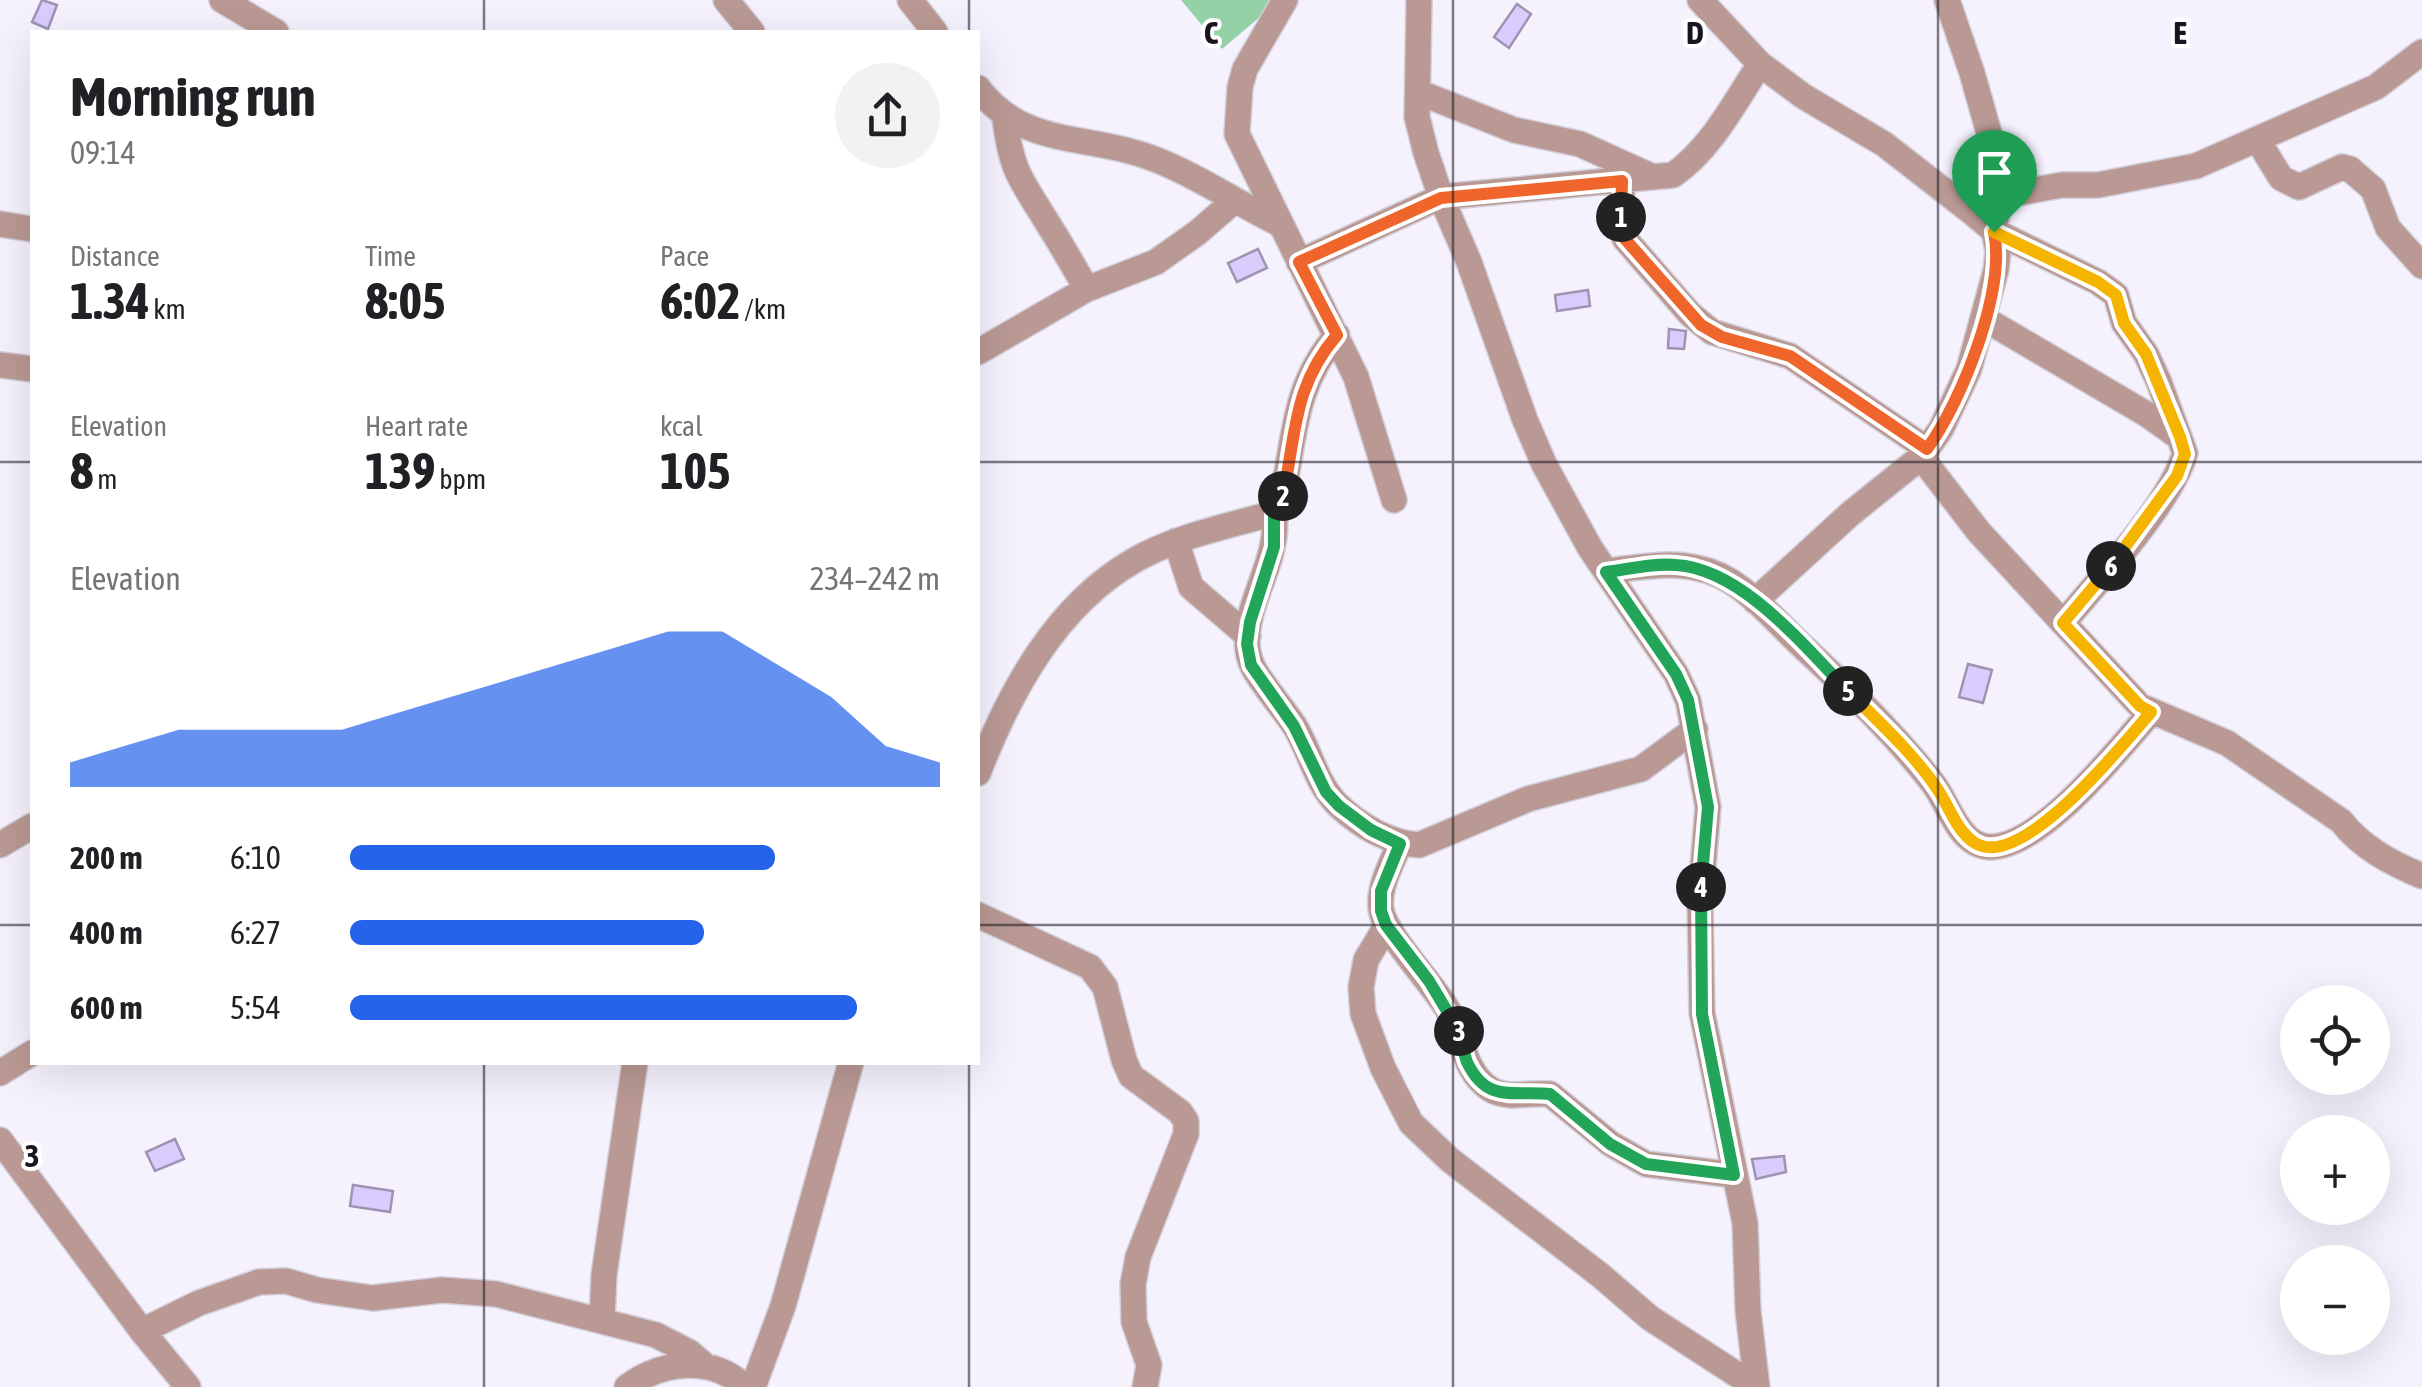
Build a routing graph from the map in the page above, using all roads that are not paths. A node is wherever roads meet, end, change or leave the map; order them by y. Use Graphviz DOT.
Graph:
graph roads {
  1 [pos="222,0"];
  2 [pos="726,0"];
  3 [pos="910,0"];
  4 [pos="1285,0"];
  5 [pos="1700,0"];
  6 [pos="1948,0"];
  7 [pos="1418,1"];
  8 [pos="273,30"];
  9 [pos="750,30"];
  10 [pos="932,30"];
  11 [pos="2422,52"];
  12 [pos="1760,64"];
  13 [pos="980,90"];
  14 [pos="1418,92"];
  15 [pos="1005,118"];
  16 [pos="2257,139"];
  17 [pos="1654,177"];
  18 [pos="1622,181"];
  19 [pos="2000,196"];
  20 [pos="1441,198"];
  21 [pos="1234,202"];
  22 [pos="1278,223"];
  23 [pos="0,224"];
  24 [pos="30,229"];
  25 [pos="1994,232"];
  26 [pos="1299,262"];
  27 [pos="2422,266"];
  28 [pos="1086,289"];
  29 [pos="1983,318"];
  30 [pos="1337,335"];
  31 [pos="980,351"];
  32 [pos="0,364"];
  33 [pos="30,369"];
  34 [pos="2180,437"];
  35 [pos="1924,453"];
  36 [pos="1394,500"];
  37 [pos="1274,513"];
  38 [pos="1176,541"];
  39 [pos="1606,572"];
  40 [pos="1755,601"];
  41 [pos="2063,623"];
  42 [pos="1248,636"];
  43 [pos="2151,712"];
  44 [pos="1695,730"];
  45 [pos="980,769"];
  46 [pos="30,827"];
  47 [pos="1400,844"];
  48 [pos="0,845"];
  49 [pos="2422,876"];
  50 [pos="980,916"];
  51 [pos="1386,925"];
  52 [pos="30,1054"];
  53 [pos="635,1065"];
  54 [pos="850,1065"];
  55 [pos="0,1073"];
  56 [pos="0,1140"];
  57 [pos="1734,1175"];
  58 [pos="602,1321"];
  59 [pos="142,1331"];
  60 [pos="703,1364"];
  61 [pos="177,1383"];
  62 [pos="627,1387"];
  63 [pos="745,1387"];
  64 [pos="753,1387"];
  65 [pos="1145,1387"];
  66 [pos="1757,1387"];
  1 -- 8 [label="street"];
  2 -- 9 [label="street"];
  3 -- 10 [label="street"];
  4 -- 22 [label="street"];
  5 -- 12 [label="street"];
  6 -- 19 [label="street"];
  7 -- 14 [label="street"];
  11 -- 16 [label="street"];
  12 -- 17 [label="street"];
  12 -- 25 [label="street"];
  13 -- 15 [label="street"];
  14 -- 17 [label="street"];
  14 -- 20 [label="street"];
  15 -- 21 [label="street"];
  15 -- 28 [label="street"];
  16 -- 19 [label="street"];
  16 -- 27 [label="street"];
  17 -- 18 [label="street"];
  18 -- 20 [label="street"];
  18 -- 35 [label="street"];
  19 -- 25 [label="street"];
  20 -- 26 [label="street"];
  20 -- 39 [label="street"];
  21 -- 22 [label="street"];
  21 -- 28 [label="street"];
  22 -- 26 [label="street"];
  23 -- 24 [label="street"];
  25 -- 29 [label="street"];
  25 -- 34 [label="street"];
  26 -- 30 [label="street"];
  28 -- 31 [label="street"];
  29 -- 34 [label="street"];
  29 -- 35 [label="street"];
  30 -- 36 [label="street"];
  30 -- 37 [label="street"];
  32 -- 33 [label="street"];
  34 -- 41 [label="street"];
  35 -- 40 [label="street"];
  35 -- 41 [label="street"];
  37 -- 38 [label="street"];
  37 -- 42 [label="street"];
  38 -- 42 [label="street"];
  38 -- 45 [label="street"];
  39 -- 40 [label="street"];
  39 -- 44 [label="street"];
  40 -- 43 [label="street"];
  41 -- 43 [label="street"];
  42 -- 47 [label="street"];
  43 -- 49 [label="street"];
  44 -- 47 [label="street"];
  44 -- 57 [label="street"];
  46 -- 48 [label="street"];
  47 -- 51 [label="street"];
  50 -- 65 [label="street"];
  51 -- 57 [label="street"];
  51 -- 66 [label="street"];
  52 -- 55 [label="street"];
  53 -- 58 [label="street"];
  54 -- 64 [label="street"];
  56 -- 59 [label="street"];
  57 -- 66 [label="street"];
  58 -- 59 [label="street"];
  58 -- 60 [label="street"];
  59 -- 61 [label="street"];
  60 -- 62 [label="street"];
  60 -- 63 [label="street"];
}
